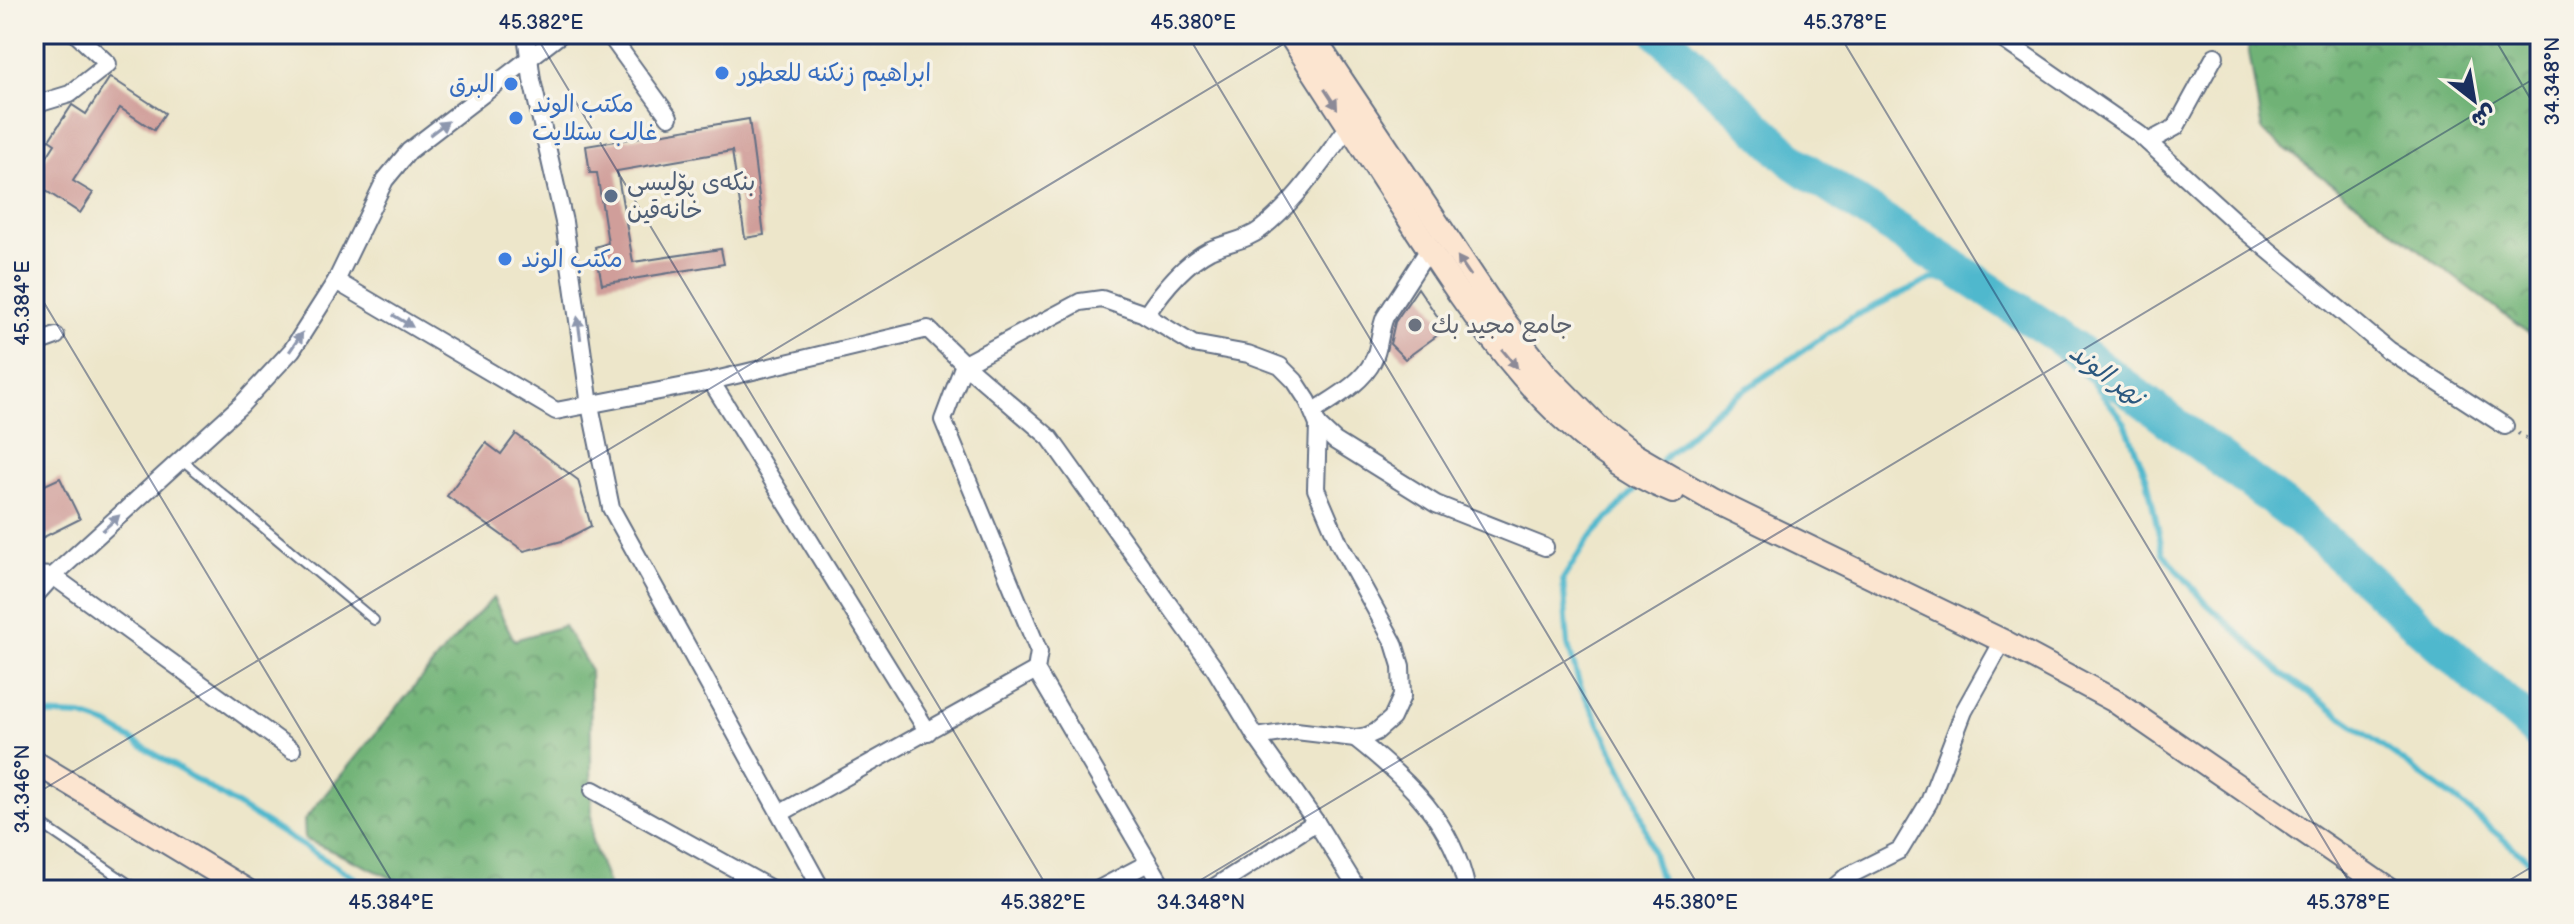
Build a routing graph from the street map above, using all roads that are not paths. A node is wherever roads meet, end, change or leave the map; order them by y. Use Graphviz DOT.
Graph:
graph roads {
  1 [pos="76,34"];
  2 [pos="526,34"];
  3 [pos="561,34"];
  4 [pos="609,34"];
  5 [pos="1289,34"];
  6 [pos="1311,34"];
  7 [pos="1995,34"];
  8 [pos="2215,56"];
  9 [pos="528,60"];
  10 [pos="34,105"];
  11 [pos="669,117"];
  12 [pos="1349,126"];
  13 [pos="2148,142"];
  14 [pos="1429,249"];
  15 [pos="336,281"];
  16 [pos="1146,315"];
  17 [pos="56,336"];
  18 [pos="34,344"];
  19 [pos="964,364"];
  20 [pos="711,381"];
  21 [pos="590,405"];
  22 [pos="1316,419"];
  23 [pos="2505,426"];
  24 [pos="1621,456"];
  25 [pos="181,459"];
  26 [pos="1545,547"];
  27 [pos="34,575"];
  28 [pos="53,576"];
  29 [pos="34,597"];
  30 [pos="374,620"];
  31 [pos="2003,641"];
  32 [pos="1036,670"];
  33 [pos="928,732"];
  34 [pos="1256,737"];
  35 [pos="1355,738"];
  36 [pos="292,750"];
  37 [pos="34,762"];
  38 [pos="593,790"];
  39 [pos="781,813"];
  40 [pos="34,819"];
  41 [pos="1316,822"];
  42 [pos="1148,863"];
  43 [pos="34,881"];
  44 [pos="46,890"];
  45 [pos="138,890"];
  46 [pos="246,890"];
  47 [pos="773,890"];
  48 [pos="822,890"];
  49 [pos="1097,890"];
  50 [pos="1165,890"];
  51 [pos="1210,890"];
  52 [pos="1358,890"];
  53 [pos="1467,890"];
  54 [pos="1831,890"];
  55 [pos="2389,890"];
  1 -- 10 [label="street"];
  2 -- 9 [label="street"];
  3 -- 9 [label="street"];
  4 -- 11 [label="street"];
  5 -- 12 [label="main road, one-way"];
  24 -- 6 [label="main road, one-way"];
  7 -- 13 [label="street"];
  8 -- 13 [label="street"];
  15 -- 9 [label="street, one-way"];
  21 -- 9 [label="street, one-way"];
  12 -- 14 [label="main road"];
  12 -- 16 [label="street"];
  13 -- 23 [label="street"];
  14 -- 22 [label="street"];
  14 -- 24 [label="main road, one-way"];
  15 -- 21 [label="street, one-way"];
  25 -- 15 [label="street, one-way"];
  16 -- 19 [label="street"];
  16 -- 22 [label="street"];
  17 -- 18 [label="street"];
  19 -- 20 [label="street"];
  19 -- 32 [label="street"];
  19 -- 34 [label="street"];
  20 -- 21 [label="street"];
  20 -- 33 [label="street"];
  21 -- 39 [label="street"];
  22 -- 26 [label="street"];
  22 -- 35 [label="street"];
  24 -- 31 [label="main road"];
  28 -- 25 [label="street, one-way"];
  25 -- 30 [label="lane"];
  27 -- 28 [label="street"];
  28 -- 29 [label="street"];
  28 -- 36 [label="street"];
  31 -- 54 [label="street"];
  31 -- 55 [label="main road"];
  32 -- 33 [label="street"];
  32 -- 42 [label="street"];
  33 -- 39 [label="street"];
  34 -- 35 [label="street"];
  34 -- 41 [label="street"];
  35 -- 53 [label="street"];
  37 -- 46 [label="main road"];
  38 -- 47 [label="street"];
  39 -- 48 [label="street"];
  40 -- 45 [label="lane"];
  41 -- 51 [label="street"];
  41 -- 52 [label="street"];
  42 -- 49 [label="street"];
  42 -- 50 [label="street"];
  43 -- 44 [label="lane"];
}
